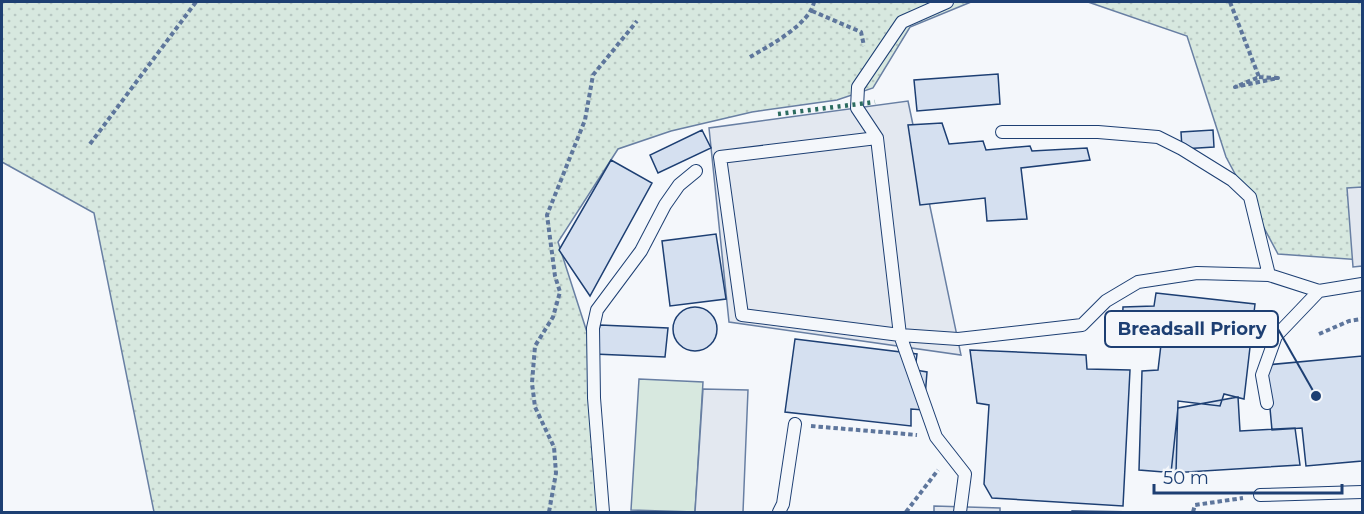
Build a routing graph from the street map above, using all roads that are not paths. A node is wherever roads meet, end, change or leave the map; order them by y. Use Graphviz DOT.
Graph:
graph roads {
  1 [pos="946,2"];
  2 [pos="1002,132"];
  3 [pos="877,138"];
  4 [pos="696,171"];
  5 [pos="1269,274"];
  6 [pos="1362,284"];
  7 [pos="1319,291"];
  8 [pos="900,335"];
  9 [pos="1267,403"];
  10 [pos="795,424"];
  11 [pos="1362,492"];
  12 [pos="1260,495"];
  13 [pos="603,513"];
  14 [pos="779,513"];
  15 [pos="960,513"];
  1 -- 3 [label="lane"];
  2 -- 5 [label="lane"];
  3 -- 8 [label="lane"];
  3 -- 8 [label="lane"];
  4 -- 13 [label="lane"];
  5 -- 7 [label="lane"];
  5 -- 8 [label="lane"];
  6 -- 7 [label="lane"];
  7 -- 9 [label="lane"];
  8 -- 15 [label="lane"];
  10 -- 14 [label="lane"];
  11 -- 12 [label="lane"];
}
